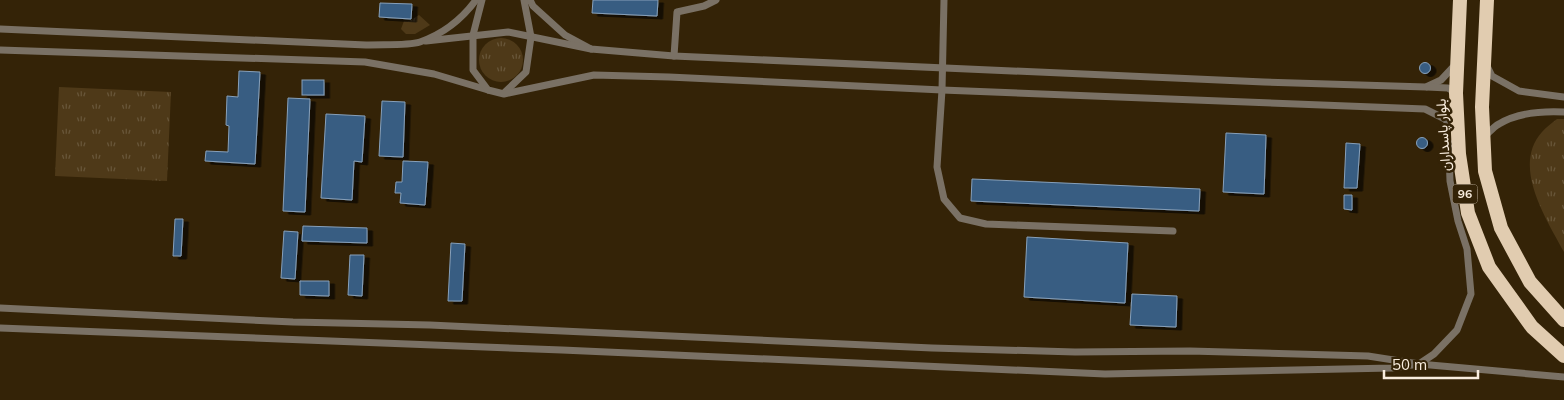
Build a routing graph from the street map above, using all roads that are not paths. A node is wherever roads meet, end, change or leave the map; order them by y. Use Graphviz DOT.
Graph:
graph roads {
  1 [pos="476,0"];
  2 [pos="482,0"];
  3 [pos="524,0"];
  4 [pos="530,0"];
  5 [pos="716,0"];
  6 [pos="944,0"];
  7 [pos="1460,0"];
  8 [pos="1487,0"];
  9 [pos="0,29"];
  10 [pos="473,35"];
  11 [pos="531,37"];
  12 [pos="419,42"];
  13 [pos="591,48"];
  14 [pos="0,50"];
  15 [pos="674,56"];
  16 [pos="1484,60"];
  17 [pos="1457,63"];
  18 [pos="942,68"];
  19 [pos="1426,87"];
  20 [pos="488,90"];
  21 [pos="942,90"];
  22 [pos="1456,93"];
  23 [pos="504,94"];
  24 [pos="1564,97"];
  25 [pos="1564,112"];
  26 [pos="1458,136"];
  27 [pos="1484,138"];
  28 [pos="1173,231"];
  29 [pos="0,308"];
  30 [pos="1564,320"];
  31 [pos="0,328"];
  32 [pos="1564,356"];
  33 [pos="1419,364"];
  34 [pos="1564,377"];
  1 -- 12 [label="lane"];
  2 -- 10 [label="lane"];
  3 -- 11 [label="lane"];
  4 -- 13 [label="lane"];
  5 -- 15 [label="lane"];
  6 -- 18 [label="lane"];
  7 -- 17 [label="highway, بلوار پاسداران / 96"];
  8 -- 16 [label="highway, 96"];
  9 -- 12 [label="lane"];
  10 -- 11 [label="lane"];
  10 -- 12 [label="lane"];
  10 -- 20 [label="lane"];
  11 -- 13 [label="lane"];
  11 -- 23 [label="lane"];
  13 -- 15 [label="lane"];
  14 -- 20 [label="lane"];
  15 -- 18 [label="lane"];
  16 -- 24 [label="lane"];
  16 -- 27 [label="highway, 96"];
  17 -- 19 [label="lane"];
  17 -- 22 [label="highway, بلوار پاسداران / 96"];
  18 -- 19 [label="lane"];
  18 -- 21 [label="lane"];
  19 -- 22 [label="lane"];
  20 -- 23 [label="lane"];
  21 -- 23 [label="lane"];
  21 -- 26 [label="lane"];
  21 -- 28 [label="lane"];
  22 -- 26 [label="highway, بلوار پاسداران / 96"];
  25 -- 27 [label="lane"];
  26 -- 32 [label="highway, بلوار پاسداران / 96"];
  26 -- 33 [label="lane"];
  27 -- 30 [label="highway, 96"];
  29 -- 33 [label="lane"];
  31 -- 33 [label="lane"];
  33 -- 34 [label="lane"];
}
